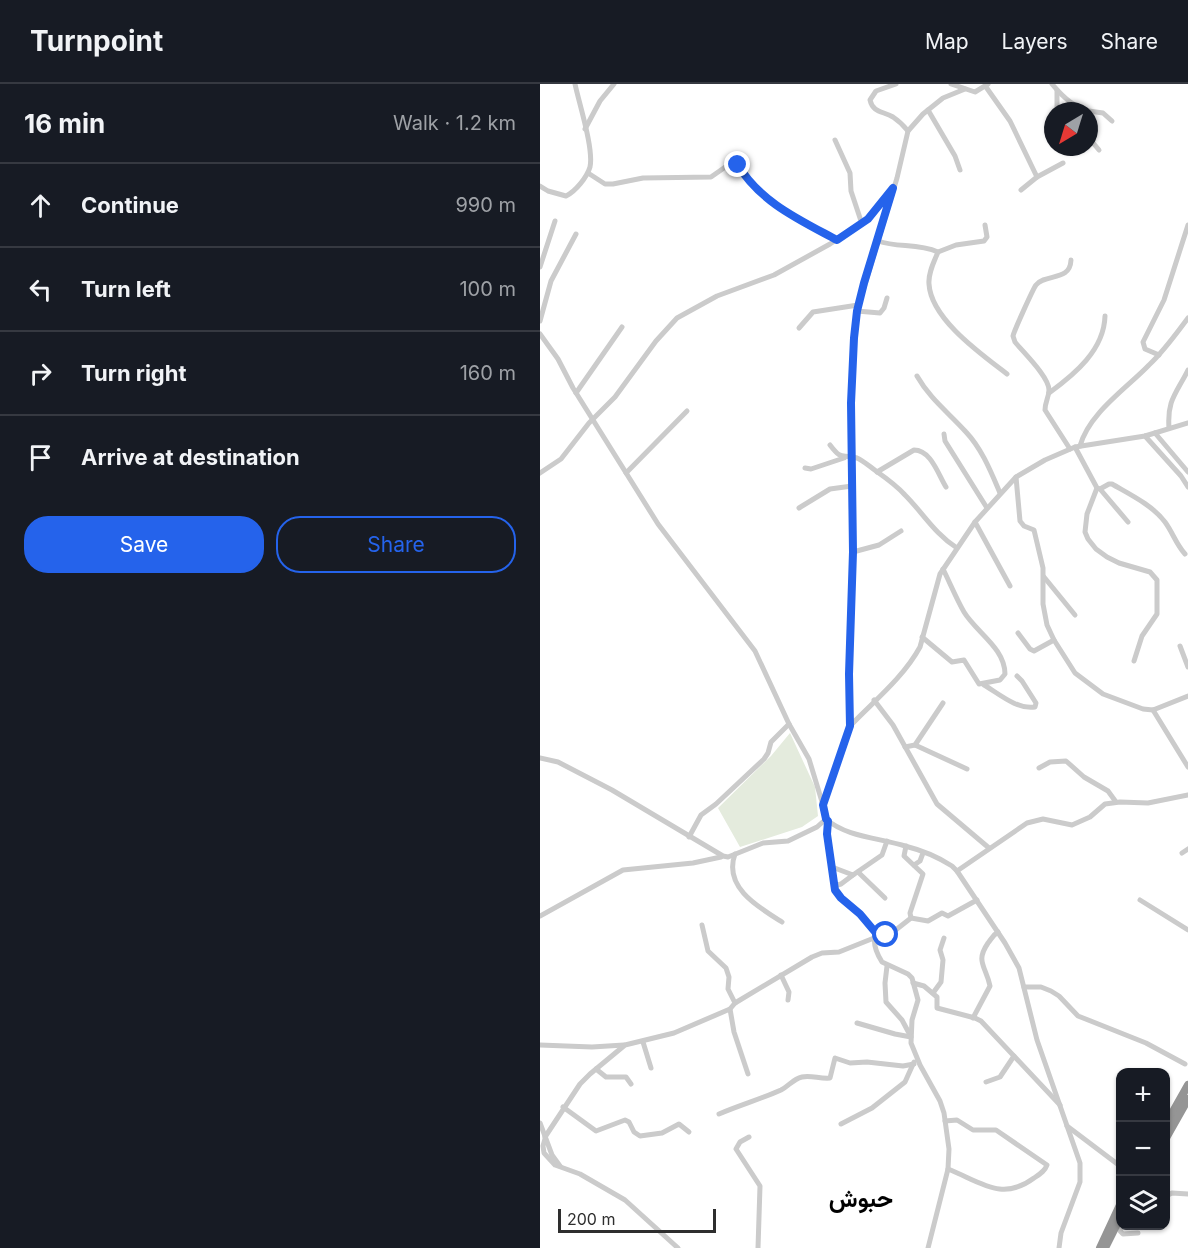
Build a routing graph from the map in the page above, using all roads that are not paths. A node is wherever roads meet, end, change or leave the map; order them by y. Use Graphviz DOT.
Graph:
graph roads {
  1 [pos="574,84"];
  2 [pos="614,84"];
  3 [pos="896,84"];
  4 [pos="951,84"];
  5 [pos="1052,84"];
  6 [pos="987,86"];
  7 [pos="965,89"];
  8 [pos="1057,90"];
  9 [pos="1057,102"];
  10 [pos="1073,102"];
  11 [pos="927,110"];
  12 [pos="1098,112"];
  13 [pos="1112,121"];
  14 [pos="585,129"];
  15 [pos="908,131"];
  16 [pos="835,140"];
  17 [pos="1063,163"];
  18 [pos="960,170"];
  19 [pos="588,173"];
  20 [pos="1037,177"];
  21 [pos="540,186"];
  22 [pos="893,188"];
  23 [pos="1021,190"];
  24 [pos="555,221"];
  25 [pos="862,224"];
  26 [pos="985,225"];
  27 [pos="1188,225"];
  28 [pos="576,234"];
  29 [pos="837,240"];
  30 [pos="878,241"];
  31 [pos="938,252"];
  32 [pos="1071,260"];
  33 [pos="540,267"];
  34 [pos="887,298"];
  35 [pos="858,308"];
  36 [pos="1105,316"];
  37 [pos="1188,318"];
  38 [pos="540,321"];
  39 [pos="622,327"];
  40 [pos="799,328"];
  41 [pos="540,334"];
  42 [pos="1159,355"];
  43 [pos="1188,370"];
  44 [pos="1007,374"];
  45 [pos="917,376"];
  46 [pos="576,393"];
  47 [pos="1049,393"];
  48 [pos="687,411"];
  49 [pos="593,419"];
  50 [pos="1188,423"];
  51 [pos="1169,428"];
  52 [pos="1155,433"];
  53 [pos="944,434"];
  54 [pos="1145,436"];
  55 [pos="830,445"];
  56 [pos="1075,447"];
  57 [pos="852,457"];
  58 [pos="844,458"];
  59 [pos="804,468"];
  60 [pos="877,471"];
  61 [pos="1188,471"];
  62 [pos="540,473"];
  63 [pos="626,473"];
  64 [pos="1016,477"];
  65 [pos="852,486"];
  66 [pos="946,487"];
  67 [pos="1188,487"];
  68 [pos="1099,488"];
  69 [pos="1000,494"];
  70 [pos="799,508"];
  71 [pos="987,508"];
  72 [pos="975,522"];
  73 [pos="1128,522"];
  74 [pos="901,531"];
  75 [pos="957,548"];
  76 [pos="853,552"];
  77 [pos="1185,554"];
  78 [pos="943,569"];
  79 [pos="1044,577"];
  80 [pos="1010,586"];
  81 [pos="1075,615"];
  82 [pos="1018,633"];
  83 [pos="922,637"];
  84 [pos="1054,640"];
  85 [pos="1180,646"];
  86 [pos="1134,661"];
  87 [pos="1188,667"];
  88 [pos="1017,676"];
  89 [pos="984,685"];
  90 [pos="1188,696"];
  91 [pos="874,700"];
  92 [pos="943,703"];
  93 [pos="1153,710"];
  94 [pos="789,724"];
  95 [pos="850,726"];
  96 [pos="915,745"];
  97 [pos="905,747"];
  98 [pos="540,758"];
  99 [pos="1188,767"];
  100 [pos="1039,768"];
  101 [pos="967,769"];
  102 [pos="1188,795"];
  103 [pos="1116,802"];
  104 [pos="823,805"];
  105 [pos="827,820"];
  106 [pos="689,837"];
  107 [pos="887,841"];
  108 [pos="906,846"];
  109 [pos="989,848"];
  110 [pos="1188,849"];
  111 [pos="923,853"];
  112 [pos="1182,853"];
  113 [pos="735,854"];
  114 [pos="723,856"];
  115 [pos="914,865"];
  116 [pos="832,867"];
  117 [pos="957,871"];
  118 [pos="855,874"];
  119 [pos="834,886"];
  120 [pos="885,898"];
  121 [pos="977,900"];
  122 [pos="1140,900"];
  123 [pos="540,916"];
  124 [pos="911,918"];
  125 [pos="782,922"];
  126 [pos="702,925"];
  127 [pos="1188,930"];
  128 [pos="998,932"];
  129 [pos="875,935"];
  130 [pos="944,938"];
  131 [pos="887,966"];
  132 [pos="781,975"];
  133 [pos="913,983"];
  134 [pos="1024,987"];
  135 [pos="933,993"];
  136 [pos="788,1000"];
  137 [pos="735,1003"];
  138 [pos="730,1009"];
  139 [pos="973,1018"];
  140 [pos="857,1023"];
  141 [pos="911,1036"];
  142 [pos="644,1042"];
  143 [pos="540,1045"];
  144 [pos="626,1045"];
  145 [pos="1014,1056"];
  146 [pos="915,1061"];
  147 [pos="1185,1064"];
  148 [pos="651,1068"];
  149 [pos="596,1069"];
  150 [pos="748,1074"];
  151 [pos="986,1082"];
  152 [pos="631,1084"];
  153 [pos="1188,1085"];
  154 [pos="1188,1099"];
  155 [pos="1061,1106"];
  156 [pos="563,1107"];
  157 [pos="719,1114"];
  158 [pos="945,1121"];
  159 [pos="540,1122"];
  160 [pos="1167,1122"];
  161 [pos="841,1124"];
  162 [pos="1067,1126"];
  163 [pos="1170,1130"];
  164 [pos="688,1132"];
  165 [pos="749,1137"];
  166 [pos="545,1138"];
  167 [pos="547,1150"];
  168 [pos="540,1159"];
  169 [pos="1116,1163"];
  170 [pos="948,1170"];
  171 [pos="1170,1194"];
  172 [pos="1188,1194"];
  173 [pos="1116,1214"];
  174 [pos="1116,1227"];
  175 [pos="1120,1230"];
  176 [pos="1138,1233"];
  177 [pos="678,1248"];
  178 [pos="758,1248"];
  179 [pos="928,1248"];
  180 [pos="1059,1248"];
  181 [pos="1100,1248"];
  182 [pos="1106,1248"];
  1 -- 14 [label="street"];
  2 -- 14 [label="street"];
  3 -- 15 [label="street"];
  4 -- 7 [label="street"];
  5 -- 8 [label="street"];
  6 -- 7 [label="street"];
  6 -- 20 [label="street"];
  7 -- 11 [label="street"];
  8 -- 9 [label="street"];
  8 -- 10 [label="street"];
  11 -- 15 [label="street"];
  11 -- 18 [label="street"];
  12 -- 13 [label="street"];
  14 -- 19 [label="street"];
  15 -- 22 [label="street"];
  16 -- 25 [label="street"];
  17 -- 20 [label="street"];
  19 -- 21 [label="street"];
  19 -- 29 [label="street"];
  20 -- 23 [label="street"];
  22 -- 25 [label="street"];
  22 -- 30 [label="street"];
  24 -- 33 [label="street"];
  25 -- 29 [label="street"];
  26 -- 31 [label="street"];
  27 -- 42 [label="street"];
  28 -- 38 [label="street"];
  29 -- 49 [label="street"];
  30 -- 31 [label="street"];
  30 -- 35 [label="street"];
  31 -- 44 [label="street"];
  32 -- 47 [label="street"];
  34 -- 35 [label="street"];
  35 -- 40 [label="street"];
  35 -- 57 [label="street"];
  36 -- 47 [label="street"];
  37 -- 42 [label="street"];
  39 -- 46 [label="street"];
  41 -- 46 [label="street"];
  42 -- 56 [label="street"];
  43 -- 51 [label="street"];
  45 -- 69 [label="street"];
  46 -- 49 [label="street"];
  47 -- 56 [label="street"];
  48 -- 63 [label="street"];
  49 -- 62 [label="street"];
  49 -- 63 [label="street"];
  50 -- 51 [label="street"];
  51 -- 52 [label="street"];
  52 -- 54 [label="street"];
  52 -- 61 [label="street"];
  53 -- 71 [label="street"];
  54 -- 56 [label="street"];
  54 -- 67 [label="street"];
  55 -- 58 [label="street"];
  56 -- 64 [label="street"];
  56 -- 68 [label="street"];
  57 -- 58 [label="street"];
  57 -- 60 [label="street"];
  57 -- 65 [label="street"];
  58 -- 59 [label="street"];
  60 -- 66 [label="street"];
  60 -- 75 [label="street"];
  63 -- 94 [label="street"];
  64 -- 69 [label="street"];
  64 -- 79 [label="street"];
  65 -- 70 [label="street"];
  65 -- 76 [label="street"];
  68 -- 73 [label="street"];
  68 -- 77 [label="street"];
  68 -- 86 [label="street"];
  69 -- 71 [label="street"];
  71 -- 72 [label="street"];
  72 -- 75 [label="street"];
  72 -- 80 [label="street"];
  74 -- 76 [label="street"];
  75 -- 78 [label="street"];
  76 -- 95 [label="street"];
  78 -- 83 [label="street"];
  78 -- 89 [label="street"];
  79 -- 81 [label="street"];
  79 -- 84 [label="street"];
  82 -- 84 [label="street"];
  83 -- 89 [label="street"];
  83 -- 91 [label="street"];
  84 -- 93 [label="street"];
  85 -- 87 [label="street"];
  88 -- 89 [label="street"];
  90 -- 93 [label="street"];
  91 -- 95 [label="street"];
  91 -- 97 [label="street"];
  92 -- 96 [label="street"];
  93 -- 99 [label="street"];
  94 -- 104 [label="street"];
  94 -- 106 [label="street"];
  95 -- 104 [label="street"];
  96 -- 97 [label="street"];
  96 -- 101 [label="street"];
  97 -- 109 [label="street"];
  98 -- 106 [label="street"];
  100 -- 103 [label="street"];
  102 -- 103 [label="street"];
  103 -- 109 [label="street"];
  104 -- 105 [label="street"];
  105 -- 107 [label="street"];
  105 -- 113 [label="street"];
  105 -- 116 [label="street"];
  106 -- 114 [label="street"];
  107 -- 108 [label="street"];
  107 -- 118 [label="street"];
  108 -- 111 [label="street"];
  108 -- 115 [label="street"];
  109 -- 117 [label="street"];
  110 -- 112 [label="street"];
  111 -- 115 [label="street"];
  111 -- 117 [label="street"];
  113 -- 114 [label="street"];
  113 -- 125 [label="street"];
  114 -- 123 [label="street"];
  115 -- 124 [label="street"];
  116 -- 118 [label="street"];
  116 -- 119 [label="street"];
  117 -- 121 [label="street"];
  118 -- 119 [label="street"];
  118 -- 120 [label="street"];
  119 -- 129 [label="street"];
  121 -- 124 [label="street"];
  121 -- 128 [label="street"];
  122 -- 127 [label="street"];
  124 -- 129 [label="street"];
  126 -- 137 [label="street"];
  128 -- 134 [label="street"];
  128 -- 139 [label="street"];
  129 -- 131 [label="street"];
  129 -- 132 [label="street"];
  130 -- 135 [label="street"];
  131 -- 133 [label="street"];
  131 -- 141 [label="street"];
  132 -- 136 [label="street"];
  132 -- 137 [label="street"];
  133 -- 135 [label="street"];
  133 -- 141 [label="street"];
  134 -- 147 [label="street"];
  134 -- 155 [label="street"];
  135 -- 139 [label="street"];
  137 -- 138 [label="street"];
  138 -- 142 [label="street"];
  138 -- 150 [label="street"];
  139 -- 145 [label="street"];
  140 -- 141 [label="street"];
  141 -- 146 [label="street"];
  142 -- 144 [label="street"];
  142 -- 148 [label="street"];
  143 -- 144 [label="street"];
  144 -- 149 [label="street"];
  145 -- 151 [label="street"];
  145 -- 155 [label="street"];
  146 -- 157 [label="street"];
  146 -- 158 [label="street"];
  146 -- 161 [label="street"];
  149 -- 152 [label="street"];
  149 -- 156 [label="street"];
  153 -- 160 [label="highway"];
  154 -- 163 [label="highway"];
  155 -- 162 [label="street"];
  156 -- 164 [label="street"];
  156 -- 166 [label="street"];
  158 -- 170 [label="street"];
  158 -- 170 [label="street"];
  159 -- 166 [label="street"];
  162 -- 169 [label="street"];
  162 -- 180 [label="street"];
  165 -- 178 [label="street"];
  166 -- 167 [label="street"];
  167 -- 168 [label="street"];
  167 -- 177 [label="street"];
  170 -- 179 [label="street"];
  171 -- 172 [label="street"];
  173 -- 181 [label="highway"];
  174 -- 182 [label="highway"];
  175 -- 176 [label="street"];
}
